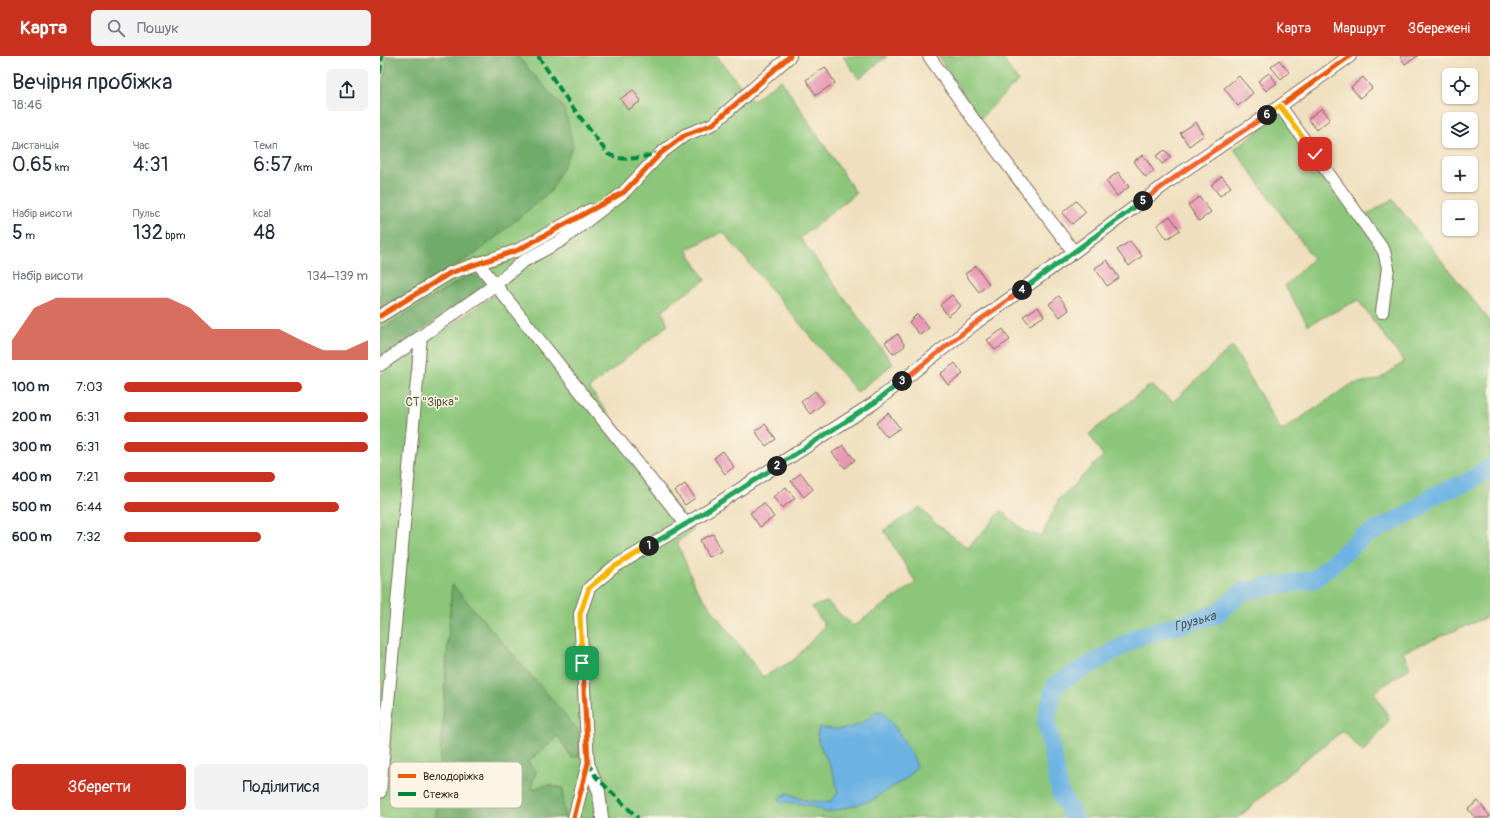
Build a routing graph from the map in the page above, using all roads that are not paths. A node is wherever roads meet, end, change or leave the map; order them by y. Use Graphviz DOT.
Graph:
graph roads {
  1 [pos="790,56"];
  2 [pos="929,56"];
  3 [pos="1350,56"];
  4 [pos="1280,106"];
  5 [pos="624,192"];
  6 [pos="1074,252"];
  7 [pos="478,263"];
  8 [pos="495,285"];
  9 [pos="1382,312"];
  10 [pos="380,316"];
  11 [pos="421,336"];
  12 [pos="380,365"];
  13 [pos="686,524"];
  14 [pos="588,763"];
  15 [pos="380,792"];
  16 [pos="574,818"];
  17 [pos="602,818"];
  1 -- 5 [label="street"];
  2 -- 6 [label="street"];
  3 -- 4 [label="street"];
  4 -- 6 [label="street"];
  4 -- 9 [label="street"];
  5 -- 7 [label="street"];
  5 -- 8 [label="street"];
  6 -- 13 [label="street"];
  7 -- 8 [label="street"];
  7 -- 10 [label="street"];
  8 -- 11 [label="street"];
  8 -- 13 [label="street"];
  11 -- 12 [label="street"];
  11 -- 15 [label="street"];
  13 -- 14 [label="street"];
  14 -- 16 [label="street"];
  14 -- 17 [label="street"];
}
